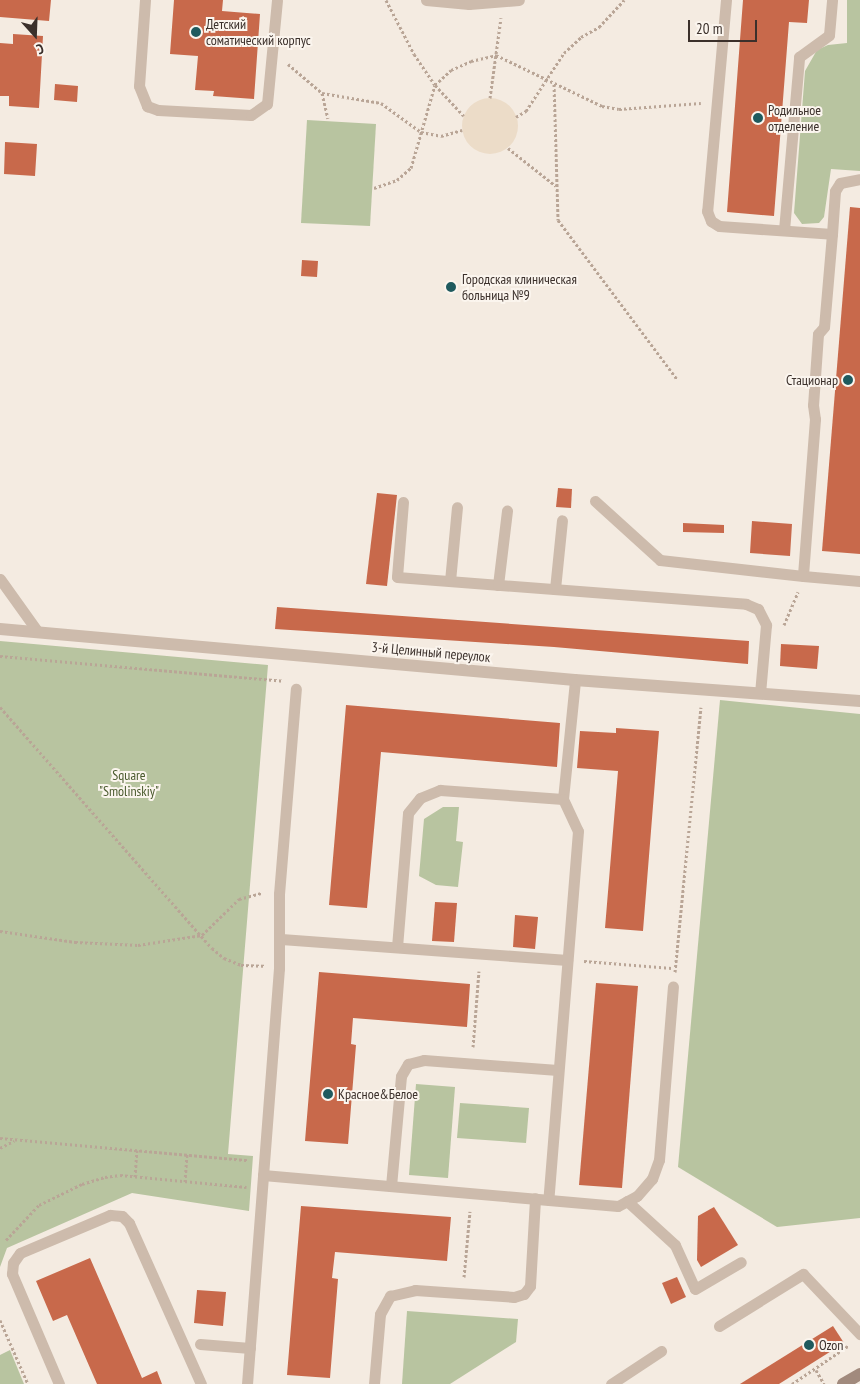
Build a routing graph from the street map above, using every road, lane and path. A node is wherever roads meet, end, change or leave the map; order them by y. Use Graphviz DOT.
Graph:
graph roads {
  1 [pos="145,0"];
  2 [pos="277,0"];
  3 [pos="386,0"];
  4 [pos="426,0"];
  5 [pos="519,0"];
  6 [pos="624,0"];
  7 [pos="726,0"];
  8 [pos="832,0"];
  9 [pos="503,2"];
  10 [pos="273,50"];
  11 [pos="496,55"];
  12 [pos="547,79"];
  13 [pos="554,84"];
  14 [pos="435,85"];
  15 [pos="322,93"];
  16 [pos="490,98"];
  17 [pos="719,101"];
  18 [pos="464,116"];
  19 [pos="516,117"];
  20 [pos="328,118"];
  21 [pos="462,130"];
  22 [pos="421,132"];
  23 [pos="508,148"];
  24 [pos="860,179"];
  25 [pos="556,187"];
  26 [pos="374,188"];
  27 [pos="784,230"];
  28 [pos="832,234"];
  29 [pos="677,379"];
  30 [pos="595,501"];
  31 [pos="403,502"];
  32 [pos="457,508"];
  33 [pos="507,511"];
  34 [pos="562,520"];
  35 [pos="803,576"];
  36 [pos="0,579"];
  37 [pos="450,581"];
  38 [pos="860,581"];
  39 [pos="498,585"];
  40 [pos="555,589"];
  41 [pos="0,629"];
  42 [pos="38,632"];
  43 [pos="0,656"];
  44 [pos="764,658"];
  45 [pos="575,680"];
  46 [pos="293,685"];
  47 [pos="703,689"];
  48 [pos="760,693"];
  49 [pos="860,701"];
  50 [pos="692,704"];
  51 [pos="702,705"];
  52 [pos="0,707"];
  53 [pos="563,799"];
  54 [pos="279,894"];
  55 [pos="0,931"];
  56 [pos="202,935"];
  57 [pos="281,939"];
  58 [pos="397,947"];
  59 [pos="480,953"];
  60 [pos="567,960"];
  61 [pos="279,968"];
  62 [pos="675,969"];
  63 [pos="673,987"];
  64 [pos="472,1064"];
  65 [pos="558,1070"];
  66 [pos="0,1138"];
  67 [pos="14,1140"];
  68 [pos="0,1148"];
  69 [pos="137,1150"];
  70 [pos="187,1154"];
  71 [pos="264,1161"];
  72 [pos="263,1175"];
  73 [pos="135,1177"];
  74 [pos="185,1182"];
  75 [pos="391,1186"];
  76 [pos="262,1188"];
  77 [pos="471,1192"];
  78 [pos="535,1198"];
  79 [pos="548,1200"];
  80 [pos="626,1201"];
  81 [pos="4,1243"];
  82 [pos="741,1262"];
  83 [pos="463,1293"];
  84 [pos="0,1320"];
  85 [pos="719,1326"];
  86 [pos="856,1338"];
  87 [pos="200,1344"];
  88 [pos="250,1348"];
  89 [pos="661,1351"];
  90 [pos="816,1370"];
  91 [pos="860,1374"];
  92 [pos="860,1382"];
  93 [pos="28,1384"];
  94 [pos="59,1384"];
  95 [pos="201,1384"];
  96 [pos="247,1384"];
  97 [pos="374,1384"];
  98 [pos="611,1384"];
  99 [pos="792,1384"];
  100 [pos="824,1384"];
  101 [pos="843,1384"];
  102 [pos="852,1384"];
  1 -- 10 [label="lane"];
  2 -- 10 [label="lane"];
  3 -- 14 [label="path"];
  4 -- 9 [label="lane"];
  5 -- 9 [label="lane"];
  6 -- 12 [label="path"];
  7 -- 17 [label="lane"];
  8 -- 27 [label="lane"];
  9 -- 11 [label="path"];
  10 -- 15 [label="path"];
  11 -- 12 [label="path"];
  11 -- 14 [label="path"];
  11 -- 16 [label="path"];
  12 -- 13 [label="path"];
  12 -- 19 [label="path"];
  13 -- 17 [label="path"];
  13 -- 25 [label="path"];
  14 -- 18 [label="path"];
  14 -- 22 [label="path"];
  15 -- 20 [label="path"];
  15 -- 22 [label="path"];
  17 -- 27 [label="lane"];
  21 -- 22 [label="path"];
  22 -- 26 [label="path"];
  23 -- 25 [label="path"];
  24 -- 28 [label="lane"];
  25 -- 29 [label="path"];
  27 -- 28 [label="lane"];
  28 -- 35 [label="lane"];
  30 -- 35 [label="lane"];
  31 -- 37 [label="lane"];
  32 -- 37 [label="lane"];
  33 -- 39 [label="lane"];
  34 -- 40 [label="lane"];
  35 -- 38 [label="lane"];
  35 -- 44 [label="path"];
  36 -- 42 [label="lane"];
  37 -- 39 [label="lane"];
  39 -- 40 [label="lane"];
  40 -- 44 [label="lane"];
  41 -- 42 [label="street, 3-й Целинный переулок"];
  42 -- 45 [label="street, 3-й Целинный переулок"];
  43 -- 46 [label="path"];
  44 -- 48 [label="lane"];
  45 -- 47 [label="street, 3-й Целинный переулок"];
  45 -- 53 [label="lane"];
  46 -- 54 [label="lane"];
  47 -- 48 [label="street, 3-й Целинный переулок"];
  47 -- 51 [label="path"];
  48 -- 49 [label="street, 3-й Целинный переулок"];
  50 -- 51 [label="path"];
  51 -- 62 [label="path"];
  52 -- 56 [label="path"];
  53 -- 58 [label="lane"];
  53 -- 60 [label="lane"];
  54 -- 56 [label="path"];
  54 -- 57 [label="lane"];
  55 -- 56 [label="path"];
  56 -- 61 [label="path"];
  57 -- 58 [label="lane"];
  57 -- 61 [label="lane"];
  58 -- 59 [label="lane"];
  59 -- 60 [label="lane"];
  59 -- 64 [label="path"];
  60 -- 62 [label="path"];
  60 -- 65 [label="lane"];
  61 -- 71 [label="lane"];
  62 -- 63 [label="path"];
  63 -- 80 [label="lane"];
  64 -- 65 [label="lane"];
  64 -- 75 [label="lane"];
  65 -- 79 [label="lane"];
  66 -- 67 [label="path"];
  67 -- 68 [label="path"];
  67 -- 69 [label="path"];
  69 -- 70 [label="path"];
  69 -- 73 [label="path"];
  70 -- 71 [label="path"];
  70 -- 74 [label="path"];
  71 -- 72 [label="lane"];
  72 -- 75 [label="lane"];
  72 -- 76 [label="lane"];
  73 -- 74 [label="path"];
  73 -- 81 [label="path"];
  74 -- 76 [label="path"];
  75 -- 77 [label="lane"];
  76 -- 88 [label="lane"];
  77 -- 78 [label="lane"];
  77 -- 83 [label="path"];
  78 -- 79 [label="lane"];
  78 -- 83 [label="lane"];
  79 -- 80 [label="lane"];
  80 -- 82 [label="lane"];
  83 -- 97 [label="lane"];
  84 -- 93 [label="path"];
  85 -- 86 [label="lane"];
  86 -- 90 [label="path"];
  87 -- 88 [label="lane"];
  88 -- 96 [label="lane"];
  89 -- 98 [label="lane"];
  90 -- 99 [label="path"];
  90 -- 100 [label="path"];
  91 -- 101 [label="street"];
  92 -- 102 [label="street"];
  94 -- 95 [label="lane"];
}
